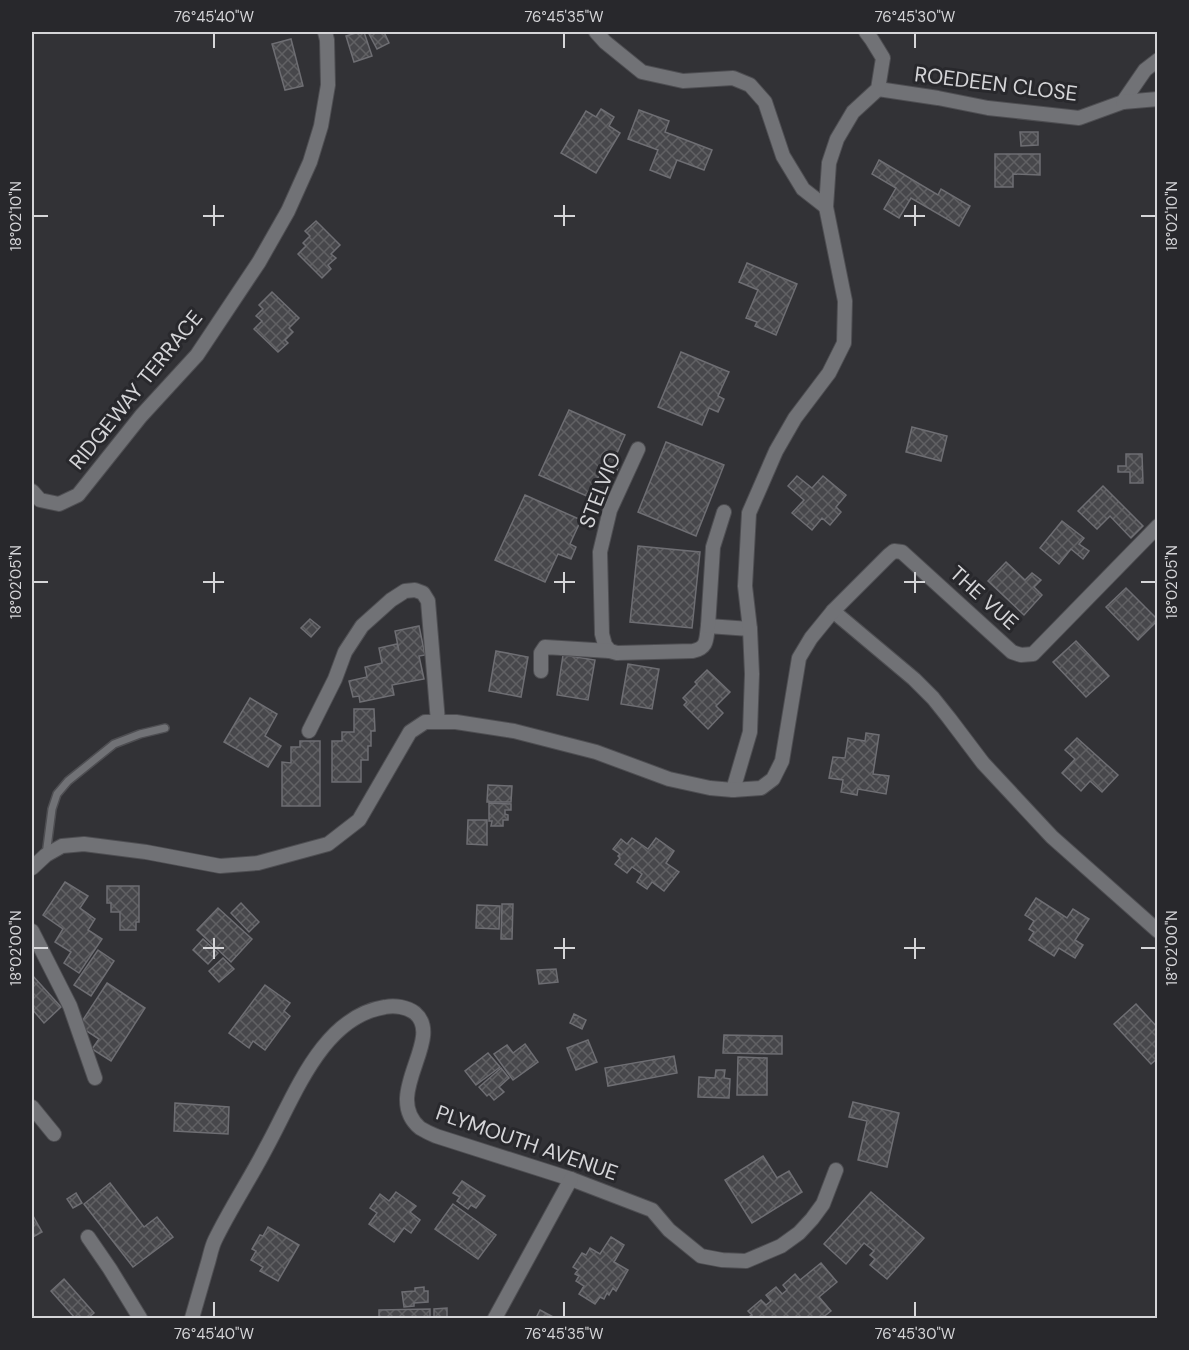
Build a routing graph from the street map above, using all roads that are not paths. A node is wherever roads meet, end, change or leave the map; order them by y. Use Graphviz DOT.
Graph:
graph roads {
  1 [pos="325,32"];
  2 [pos="596,32"];
  3 [pos="866,32"];
  4 [pos="1158,60"];
  5 [pos="878,89"];
  6 [pos="1158,99"];
  7 [pos="1123,102"];
  8 [pos="826,207"];
  9 [pos="638,449"];
  10 [pos="32,491"];
  11 [pos="724,512"];
  12 [pos="1158,526"];
  13 [pos="833,611"];
  14 [pos="708,626"];
  15 [pos="750,629"];
  16 [pos="610,651"];
  17 [pos="541,671"];
  18 [pos="438,722"];
  19 [pos="165,728"];
  20 [pos="309,731"];
  21 [pos="733,790"];
  22 [pos="46,855"];
  23 [pos="32,868"];
  24 [pos="32,931"];
  25 [pos="1158,931"];
  26 [pos="95,1078"];
  27 [pos="32,1107"];
  28 [pos="54,1134"];
  29 [pos="836,1170"];
  30 [pos="571,1179"];
  31 [pos="88,1237"];
  32 [pos="140,1318"];
  33 [pos="192,1318"];
  34 [pos="495,1318"];
  1 -- 10 [label="street, RIDGEWAY TERRACE"];
  2 -- 8 [label="street"];
  3 -- 5 [label="street"];
  4 -- 7 [label="street"];
  5 -- 7 [label="street, ROEDEEN CLOSE"];
  5 -- 8 [label="street"];
  6 -- 7 [label="street, ROEDEEN CLOSE"];
  8 -- 15 [label="street"];
  9 -- 16 [label="street, STELVIO"];
  11 -- 14 [label="street"];
  12 -- 13 [label="street, THE VUE"];
  13 -- 21 [label="street"];
  13 -- 25 [label="street"];
  14 -- 15 [label="street"];
  14 -- 16 [label="street"];
  15 -- 21 [label="street"];
  16 -- 17 [label="street"];
  18 -- 20 [label="street"];
  18 -- 21 [label="street"];
  18 -- 22 [label="street"];
  19 -- 22 [label="lane"];
  22 -- 23 [label="street"];
  24 -- 26 [label="street"];
  27 -- 28 [label="street"];
  29 -- 30 [label="street, PLYMOUTH AVENUE"];
  30 -- 33 [label="street, PLYMOUTH AVENUE"];
  30 -- 34 [label="street"];
  31 -- 32 [label="street"];
}
